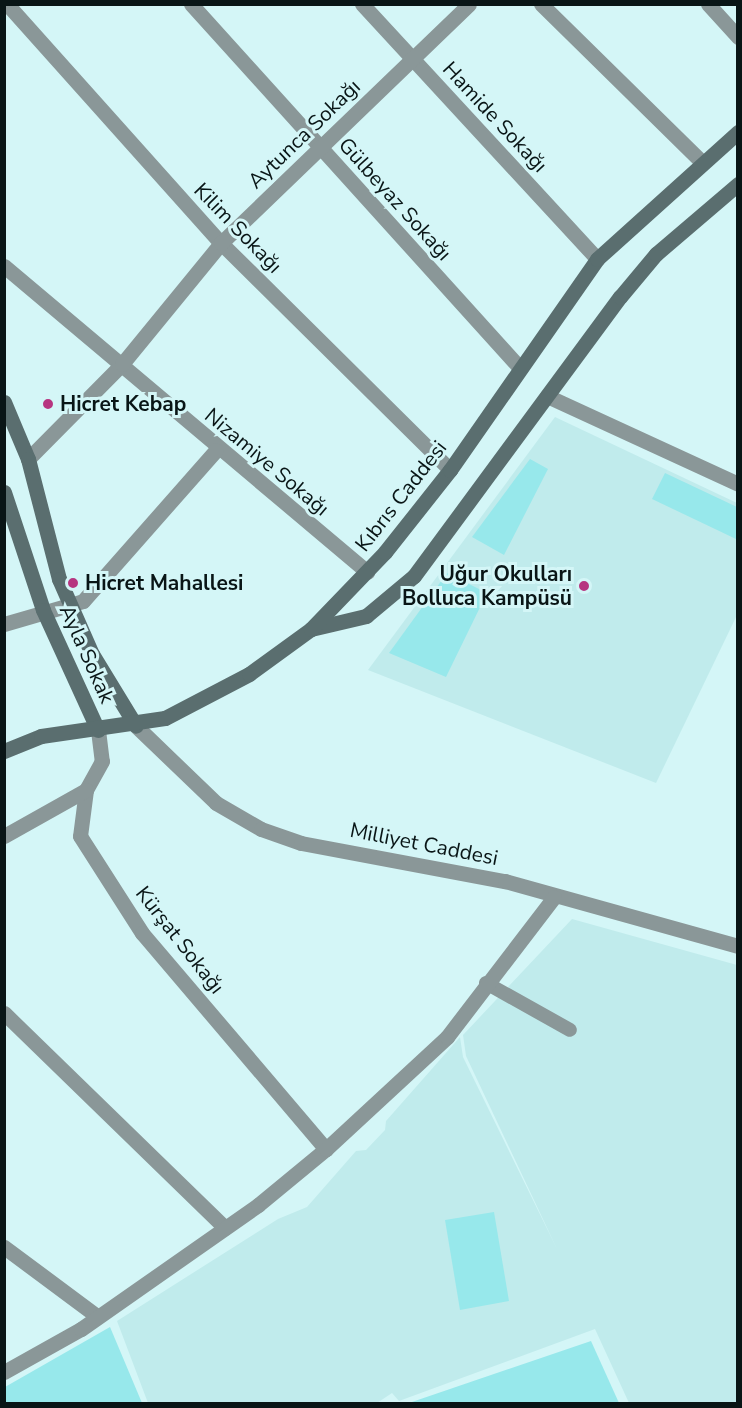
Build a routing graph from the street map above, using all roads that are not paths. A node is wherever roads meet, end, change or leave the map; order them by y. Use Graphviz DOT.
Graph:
graph roads {
  1 [pos="8,4"];
  2 [pos="191,4"];
  3 [pos="362,4"];
  4 [pos="469,4"];
  5 [pos="541,4"];
  6 [pos="708,4"];
  7 [pos="738,37"];
  8 [pos="413,58"];
  9 [pos="738,132"];
  10 [pos="320,147"];
  11 [pos="702,162"];
  12 [pos="738,184"];
  13 [pos="220,243"];
  14 [pos="597,259"];
  15 [pos="4,266"];
  16 [pos="122,364"];
  17 [pos="520,368"];
  18 [pos="547,396"];
  19 [pos="4,402"];
  20 [pos="216,450"];
  21 [pos="28,459"];
  22 [pos="450,470"];
  23 [pos="738,484"];
  24 [pos="4,492"];
  25 [pos="9,530"];
  26 [pos="367,572"];
  27 [pos="70,604"];
  28 [pos="43,609"];
  29 [pos="4,624"];
  30 [pos="311,629"];
  31 [pos="136,726"];
  32 [pos="98,730"];
  33 [pos="4,751"];
  34 [pos="86,790"];
  35 [pos="4,836"];
  36 [pos="554,897"];
  37 [pos="738,946"];
  38 [pos="486,983"];
  39 [pos="4,1013"];
  40 [pos="570,1030"];
  41 [pos="326,1149"];
  42 [pos="225,1228"];
  43 [pos="4,1246"];
  44 [pos="97,1316"];
  45 [pos="4,1372"];
  1 -- 13 [label="street, Kilim Sokağı"];
  2 -- 10 [label="street, Gülbeyaz Sokağı"];
  3 -- 8 [label="street, Hamide Sokağı"];
  4 -- 8 [label="street, Aytunca Sokağı"];
  5 -- 11 [label="street"];
  6 -- 7 [label="street"];
  8 -- 10 [label="street, Aytunca Sokağı"];
  8 -- 14 [label="street, Hamide Sokağı"];
  9 -- 11 [label="main road, Kıbrıs Caddesi"];
  10 -- 13 [label="street, Aytunca Sokağı"];
  10 -- 17 [label="street, Gülbeyaz Sokağı"];
  11 -- 14 [label="main road, Kıbrıs Caddesi"];
  12 -- 18 [label="main road"];
  13 -- 16 [label="street, Aytunca Sokağı"];
  13 -- 22 [label="street, Kilim Sokağı"];
  14 -- 17 [label="main road, Kıbrıs Caddesi"];
  15 -- 16 [label="street, Nizamiye Sokağı"];
  16 -- 20 [label="street, Nizamiye Sokağı"];
  16 -- 21 [label="street, Aytunca Sokağı"];
  17 -- 22 [label="main road, Kıbrıs Caddesi"];
  18 -- 23 [label="street"];
  18 -- 30 [label="main road"];
  19 -- 21 [label="main road"];
  20 -- 26 [label="street, Nizamiye Sokağı"];
  20 -- 27 [label="street"];
  21 -- 27 [label="main road"];
  22 -- 26 [label="main road, Kıbrıs Caddesi"];
  24 -- 25 [label="main road, Ayla Sokak"];
  25 -- 28 [label="main road, Ayla Sokak"];
  26 -- 30 [label="main road, Kıbrıs Caddesi"];
  27 -- 28 [label="street"];
  27 -- 31 [label="main road"];
  28 -- 29 [label="street"];
  28 -- 32 [label="main road, Ayla Sokak"];
  30 -- 31 [label="main road, Kıbrıs Caddesi"];
  31 -- 32 [label="main road, Kıbrıs Caddesi"];
  31 -- 36 [label="street, Milliyet Caddesi"];
  32 -- 33 [label="main road, Kıbrıs Caddesi"];
  32 -- 34 [label="street, Kürşat Sokağı"];
  34 -- 35 [label="street"];
  34 -- 41 [label="street, Kürşat Sokağı"];
  36 -- 37 [label="street, Milliyet Caddesi"];
  36 -- 38 [label="street"];
  38 -- 40 [label="lane"];
  38 -- 41 [label="street"];
  39 -- 42 [label="street"];
  41 -- 42 [label="street"];
  42 -- 44 [label="street"];
  43 -- 44 [label="street"];
  44 -- 45 [label="street"];
}
